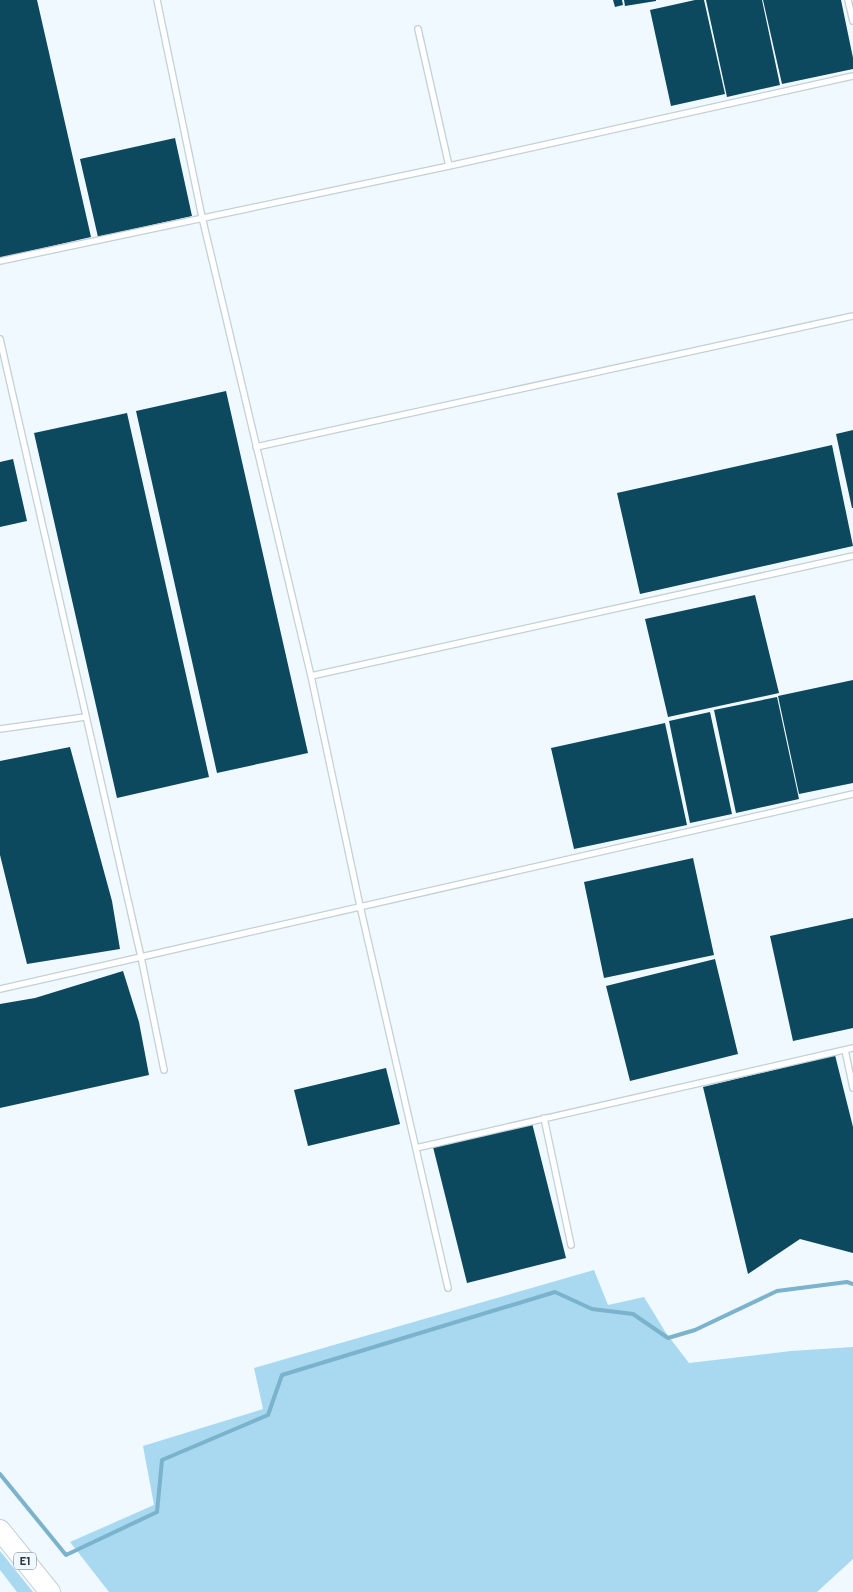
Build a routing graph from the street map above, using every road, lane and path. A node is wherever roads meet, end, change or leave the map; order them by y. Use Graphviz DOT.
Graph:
graph roads {
  1 [pos="157,0"];
  2 [pos="848,0"];
  3 [pos="853,20"];
  4 [pos="418,29"];
  5 [pos="853,76"];
  6 [pos="449,166"];
  7 [pos="202,217"];
  8 [pos="0,261"];
  9 [pos="853,316"];
  10 [pos="0,339"];
  11 [pos="256,447"];
  12 [pos="853,556"];
  13 [pos="311,676"];
  14 [pos="85,717"];
  15 [pos="0,729"];
  16 [pos="853,794"];
  17 [pos="360,906"];
  18 [pos="141,957"];
  19 [pos="0,989"];
  20 [pos="853,1048"];
  21 [pos="845,1050"];
  22 [pos="164,1070"];
  23 [pos="853,1088"];
  24 [pos="544,1118"];
  25 [pos="416,1148"];
  26 [pos="571,1245"];
  27 [pos="448,1288"];
  28 [pos="0,1530"];
  29 [pos="50,1592"];
  1 -- 7 [label="lane"];
  2 -- 3 [label="lane"];
  4 -- 6 [label="lane"];
  5 -- 6 [label="lane"];
  6 -- 7 [label="lane"];
  7 -- 8 [label="lane"];
  7 -- 11 [label="lane"];
  9 -- 11 [label="lane"];
  10 -- 14 [label="lane"];
  11 -- 13 [label="lane"];
  12 -- 13 [label="lane"];
  13 -- 17 [label="lane"];
  14 -- 15 [label="lane"];
  14 -- 18 [label="lane"];
  16 -- 17 [label="lane"];
  17 -- 18 [label="lane"];
  17 -- 25 [label="lane"];
  18 -- 19 [label="lane"];
  18 -- 22 [label="lane"];
  20 -- 21 [label="lane"];
  21 -- 23 [label="lane"];
  21 -- 24 [label="lane"];
  24 -- 25 [label="lane"];
  24 -- 26 [label="lane"];
  25 -- 27 [label="lane"];
  28 -- 29 [label="highway, E1"];
}
